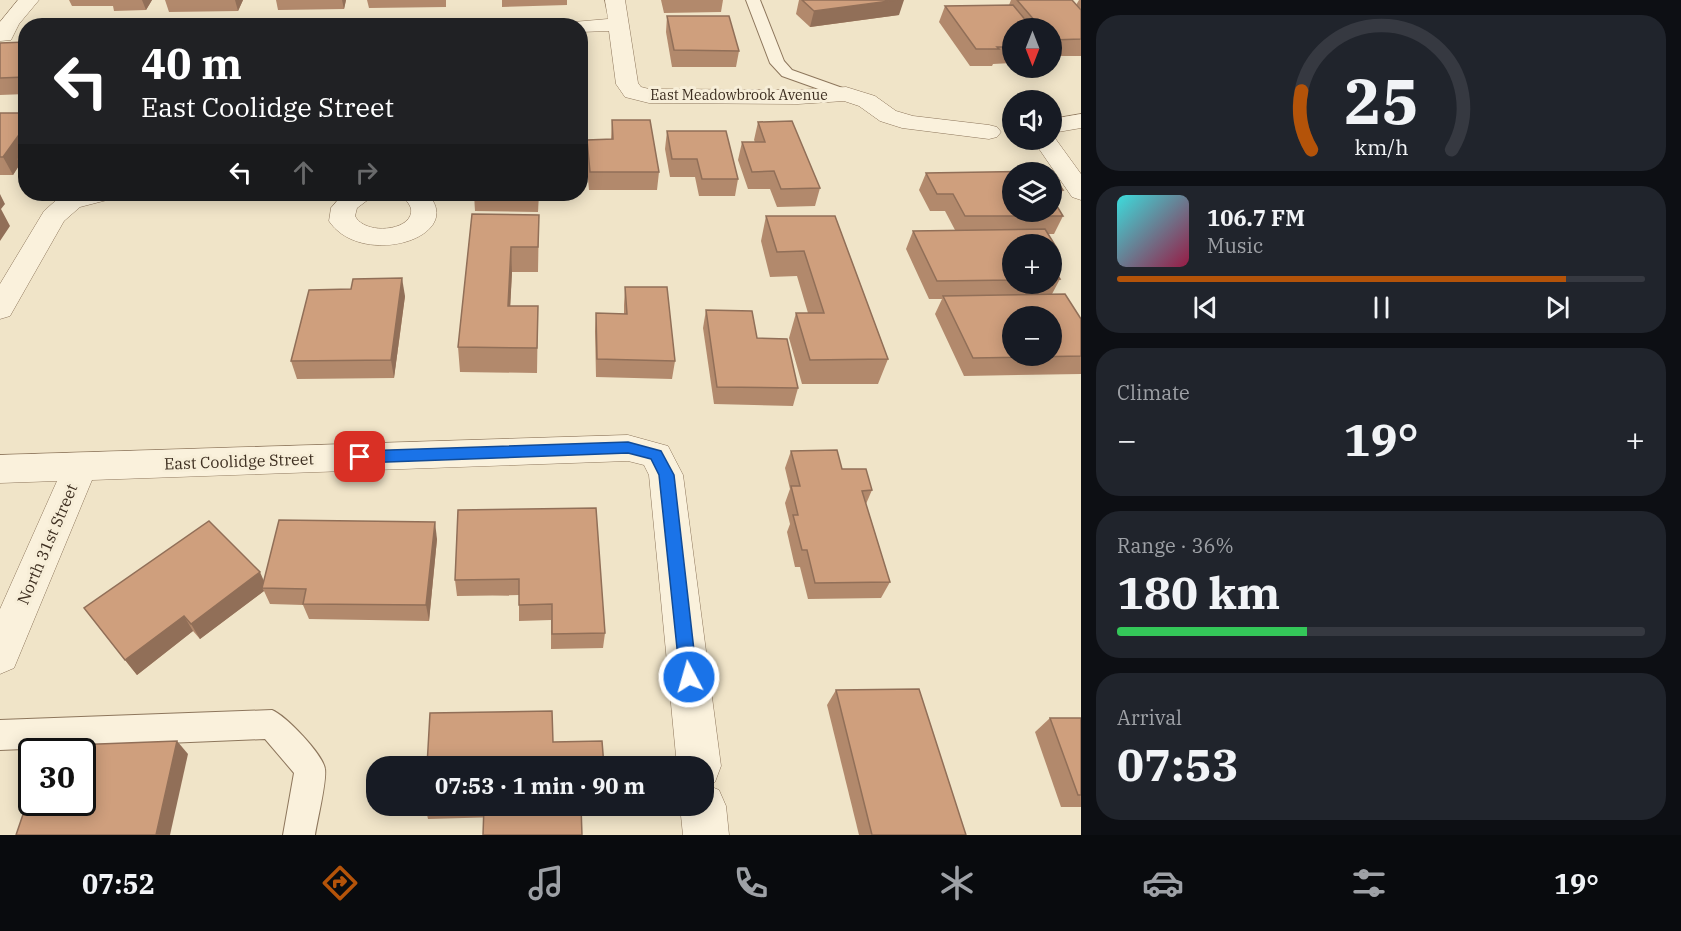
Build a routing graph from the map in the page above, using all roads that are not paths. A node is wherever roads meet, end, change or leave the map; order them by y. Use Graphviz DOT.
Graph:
graph roads {
  1 [pos="28,0"];
  2 [pos="615,0"];
  3 [pos="753,0"];
  4 [pos="619,25"];
  5 [pos="588,26"];
  6 [pos="2,36"];
  7 [pos="18,36"];
  8 [pos="846,94"];
  9 [pos="1081,121"];
  10 [pos="1062,124"];
  11 [pos="1001,131"];
  12 [pos="1052,150"];
  13 [pos="1081,192"];
  14 [pos="71,201"];
  15 [pos="347,201"];
  16 [pos="423,201"];
  17 [pos="0,309"];
  18 [pos="80,467"];
  19 [pos="0,469"];
  20 [pos="0,655"];
  21 [pos="0,735"];
  22 [pos="698,756"];
  23 [pos="704,816"];
  24 [pos="299,835"];
  25 [pos="706,835"];
  1 -- 6 [label="street"];
  2 -- 4 [label="street"];
  3 -- 8 [label="lane"];
  4 -- 5 [label="street"];
  4 -- 8 [label="street, East Meadowbrook Avenue"];
  6 -- 7 [label="street"];
  8 -- 11 [label="street, East Meadowbrook Avenue"];
  9 -- 10 [label="street"];
  12 -- 13 [label="street"];
  14 -- 17 [label="street"];
  15 -- 16 [label="street"];
  18 -- 19 [label="street, East Coolidge Street"];
  18 -- 20 [label="street, North 31st Street"];
  18 -- 22 [label="street, East Coolidge Street"];
  21 -- 24 [label="lane"];
  23 -- 25 [label="street"];
}
